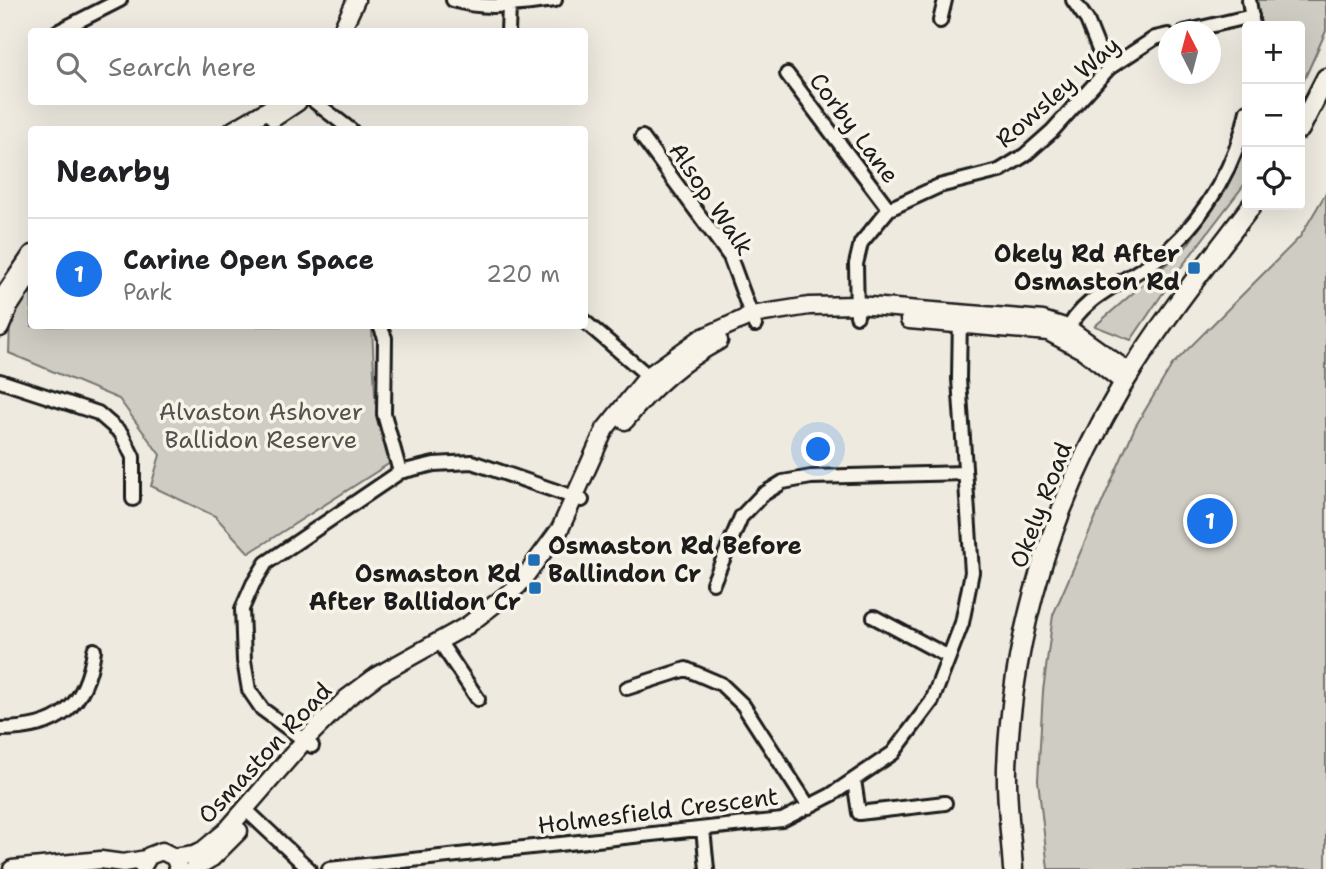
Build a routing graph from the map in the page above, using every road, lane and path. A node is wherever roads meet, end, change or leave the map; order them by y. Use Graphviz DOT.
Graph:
graph roads {
  1 [pos="120,0"];
  2 [pos="356,0"];
  3 [pos="368,0"];
  4 [pos="453,0"];
  5 [pos="555,0"];
  6 [pos="945,0"];
  7 [pos="1073,0"];
  8 [pos="1249,0"];
  9 [pos="509,6"];
  10 [pos="940,21"];
  11 [pos="1252,21"];
  12 [pos="1242,23"];
  13 [pos="1221,26"];
  14 [pos="65,28"];
  15 [pos="343,28"];
  16 [pos="355,28"];
  17 [pos="508,28"];
  18 [pos="1158,37"];
  19 [pos="1109,68"];
  20 [pos="787,74"];
  21 [pos="1326,78"];
  22 [pos="276,105"];
  23 [pos="293,105"];
  24 [pos="319,105"];
  25 [pos="1305,119"];
  26 [pos="240,126"];
  27 [pos="261,126"];
  28 [pos="346,126"];
  29 [pos="1242,133"];
  30 [pos="642,137"];
  31 [pos="888,209"];
  32 [pos="1248,210"];
  33 [pos="28,260"];
  34 [pos="28,278"];
  35 [pos="0,301"];
  36 [pos="857,311"];
  37 [pos="960,319"];
  38 [pos="753,320"];
  39 [pos="588,324"];
  40 [pos="0,328"];
  41 [pos="381,329"];
  42 [pos="1066,333"];
  43 [pos="1127,378"];
  44 [pos="653,380"];
  45 [pos="0,381"];
  46 [pos="400,472"];
  47 [pos="965,473"];
  48 [pos="133,499"];
  49 [pos="577,499"];
  50 [pos="713,583"];
  51 [pos="874,617"];
  52 [pos="441,645"];
  53 [pos="94,650"];
  54 [pos="949,657"];
  55 [pos="627,688"];
  56 [pos="478,699"];
  57 [pos="0,729"];
  58 [pos="309,743"];
  59 [pos="854,780"];
  60 [pos="945,803"];
  61 [pos="809,807"];
  62 [pos="249,812"];
  63 [pos="703,829"];
  64 [pos="176,863"];
  65 [pos="145,864"];
  66 [pos="12,869"];
  67 [pos="193,869"];
  68 [pos="309,869"];
  69 [pos="329,869"];
  70 [pos="707,869"];
  71 [pos="1013,869"];
  1 -- 14 [label="street"];
  2 -- 15 [label="street"];
  3 -- 16 [label="street"];
  4 -- 9 [label="street"];
  5 -- 9 [label="street"];
  6 -- 10 [label="street"];
  7 -- 19 [label="street"];
  8 -- 11 [label="street"];
  9 -- 17 [label="street"];
  12 -- 13 [label="street"];
  18 -- 19 [label="street, Rowsley Way"];
  19 -- 31 [label="street, Rowsley Way"];
  20 -- 31 [label="street, Corby Lane"];
  21 -- 25 [label="main road"];
  22 -- 26 [label="street"];
  23 -- 27 [label="street"];
  24 -- 28 [label="street"];
  29 -- 42 [label="street"];
  30 -- 38 [label="street, Alsop Walk"];
  31 -- 36 [label="street, Rowsley Way"];
  32 -- 43 [label="main road, Okely Road"];
  33 -- 35 [label="street"];
  34 -- 40 [label="street"];
  36 -- 37 [label="street, Osmaston Road"];
  36 -- 38 [label="street, Osmaston Road"];
  37 -- 42 [label="street, Osmaston Road"];
  37 -- 47 [label="street, Holmesfield Crescent"];
  38 -- 44 [label="street, Osmaston Road"];
  39 -- 44 [label="street"];
  41 -- 46 [label="street"];
  42 -- 43 [label="street, Osmaston Road"];
  43 -- 71 [label="main road, Okely Road"];
  44 -- 49 [label="street, Osmaston Road"];
  45 -- 48 [label="street"];
  46 -- 49 [label="street"];
  46 -- 58 [label="street"];
  47 -- 50 [label="street"];
  47 -- 54 [label="street, Holmesfield Crescent"];
  49 -- 52 [label="street, Osmaston Road"];
  51 -- 54 [label="street"];
  52 -- 56 [label="street"];
  52 -- 58 [label="street, Osmaston Road"];
  53 -- 57 [label="street"];
  54 -- 59 [label="street, Holmesfield Crescent"];
  55 -- 61 [label="street"];
  58 -- 62 [label="street, Osmaston Road"];
  59 -- 60 [label="street"];
  59 -- 61 [label="street, Holmesfield Crescent"];
  61 -- 63 [label="street, Holmesfield Crescent"];
  62 -- 64 [label="street, Osmaston Road"];
  62 -- 67 [label="street, Osmaston Road"];
  62 -- 68 [label="street"];
  63 -- 69 [label="street, Holmesfield Crescent"];
  63 -- 70 [label="street"];
  64 -- 65 [label="street, Osmaston Road"];
  65 -- 66 [label="street"];
}
